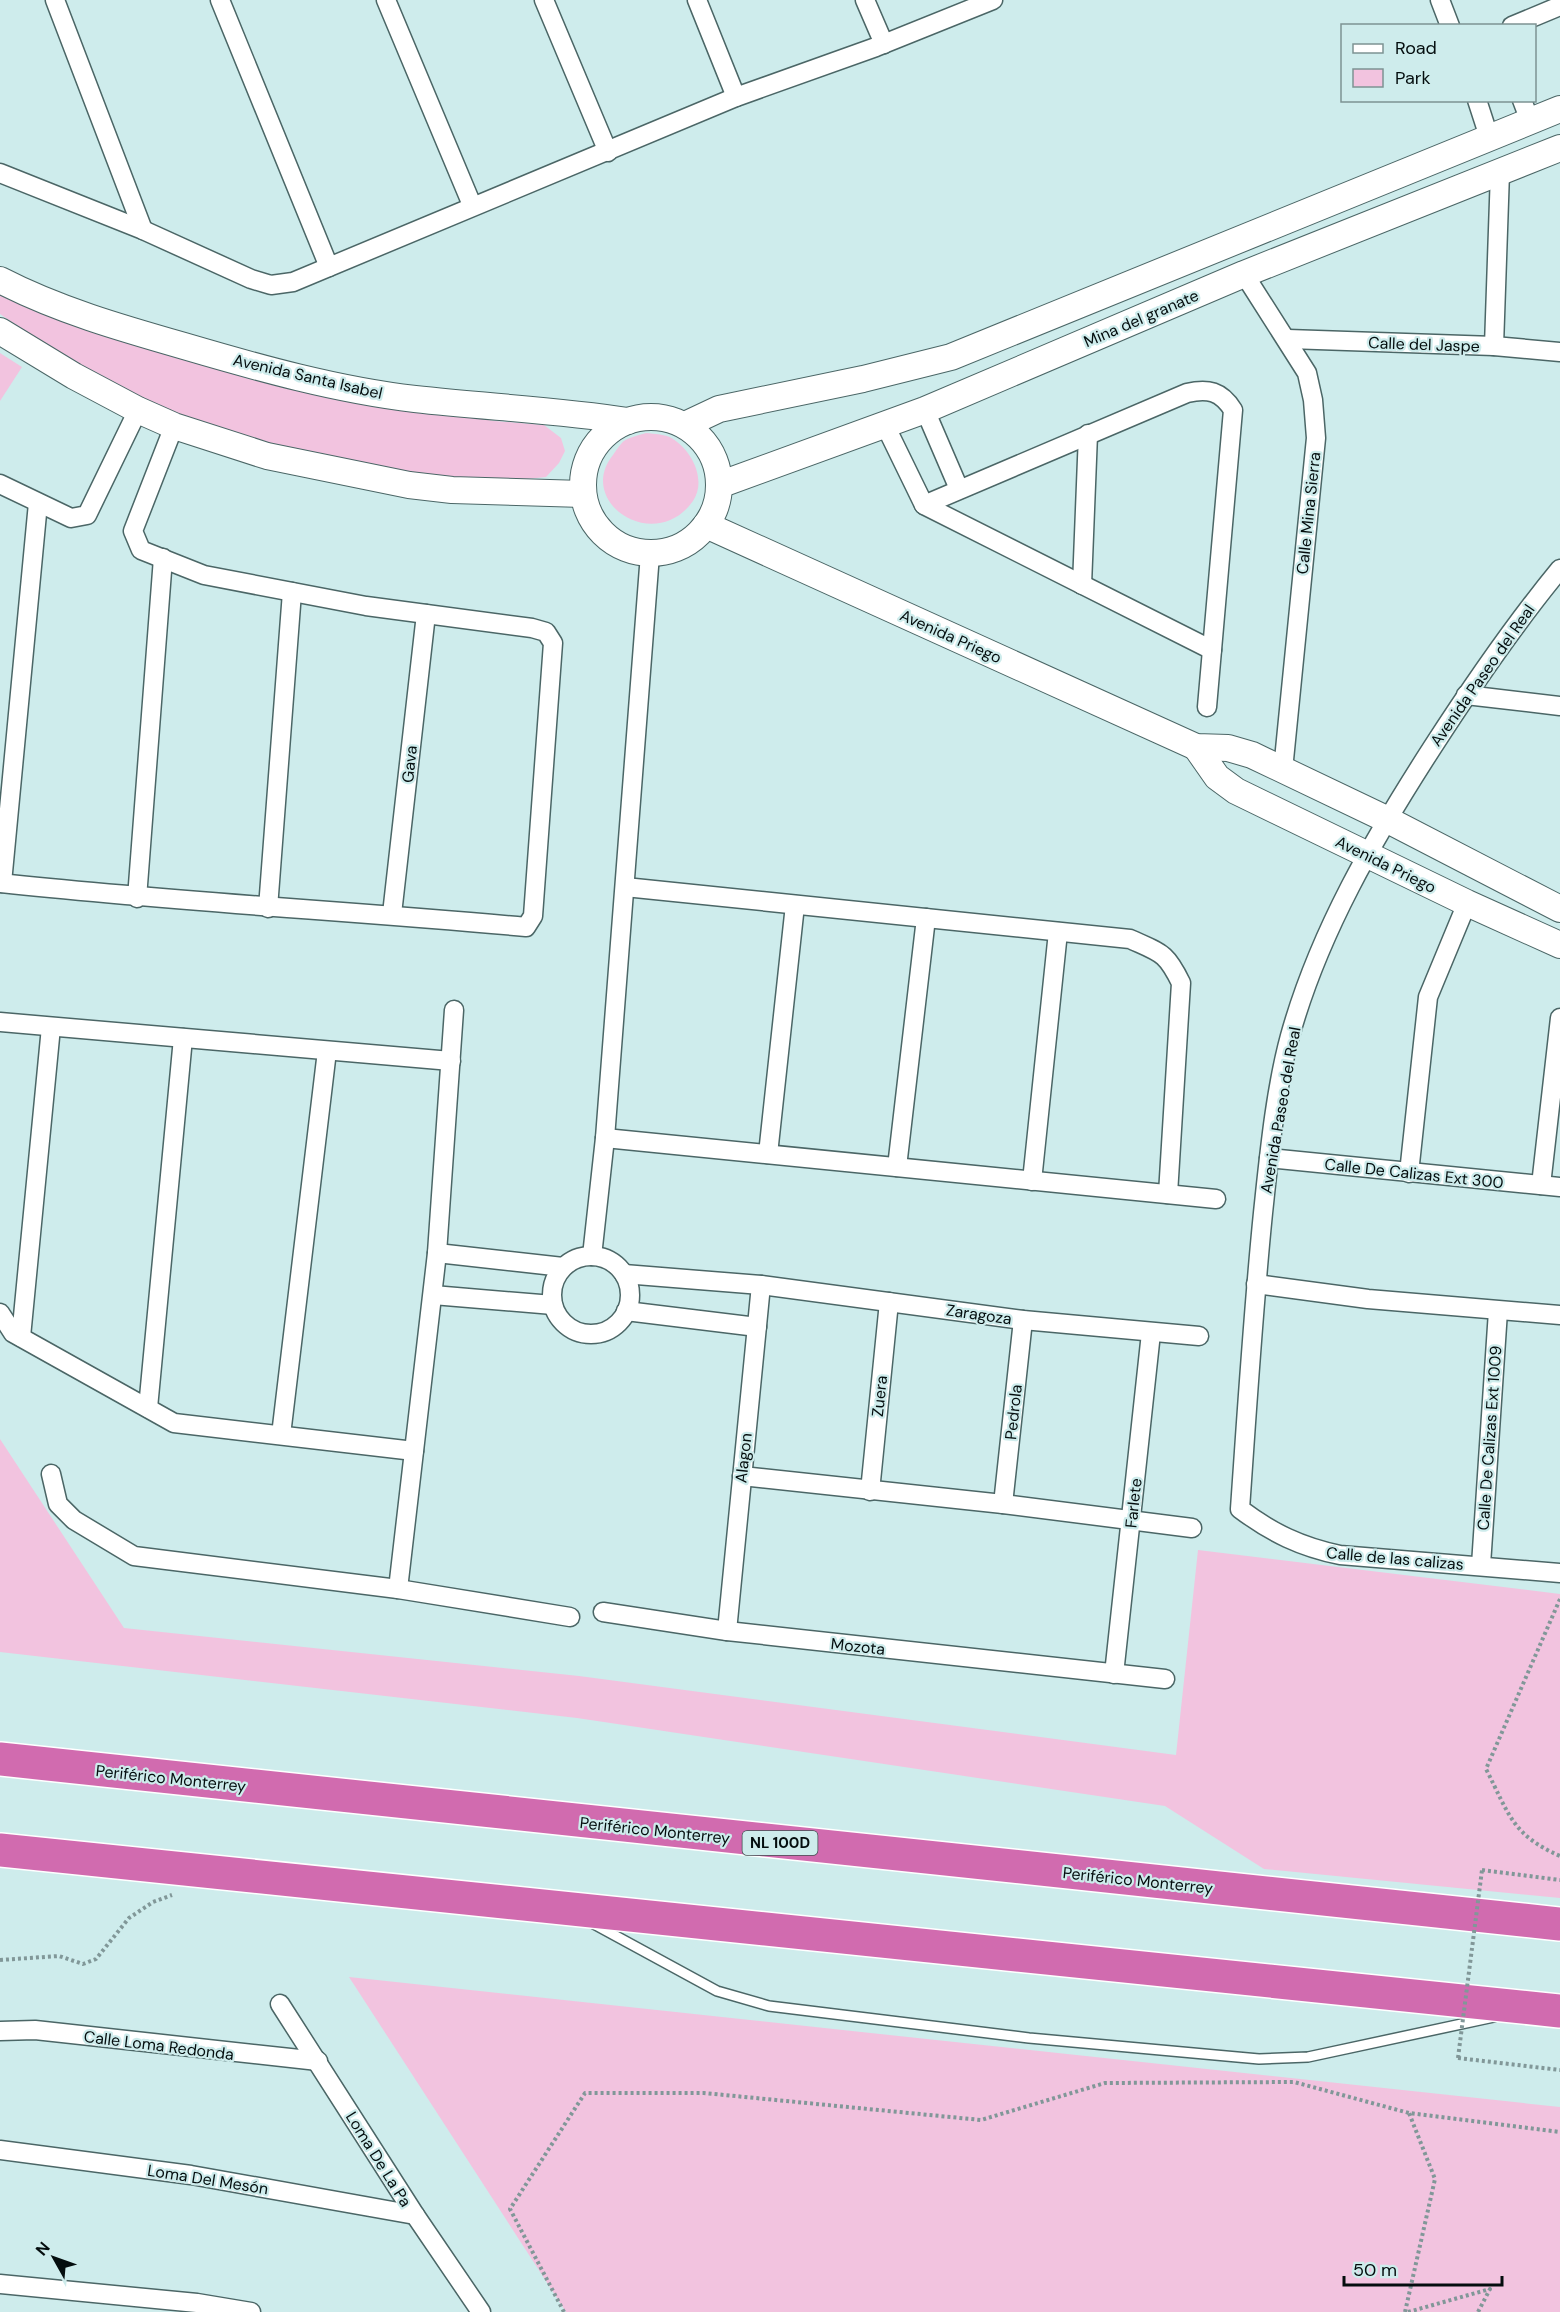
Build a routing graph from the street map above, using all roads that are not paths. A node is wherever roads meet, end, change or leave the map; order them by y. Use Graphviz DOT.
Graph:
graph roads {
  1 [pos="55,0"];
  2 [pos="220,0"];
  3 [pos="386,0"];
  4 [pos="544,0"];
  5 [pos="697,0"];
  6 [pos="865,0"];
  7 [pos="993,0"];
  8 [pos="1440,0"];
  9 [pos="1560,6"];
  10 [pos="1449,24"];
  11 [pos="1517,24"];
  12 [pos="884,45"];
  13 [pos="736,96"];
  14 [pos="1478,102"];
  15 [pos="1560,109"];
  16 [pos="1526,111"];
  17 [pos="1489,137"];
  18 [pos="1560,148"];
  19 [pos="608,152"];
  20 [pos="1500,172"];
  21 [pos="0,173"];
  22 [pos="472,205"];
  23 [pos="1272,225"];
  24 [pos="143,230"];
  25 [pos="1288,257"];
  26 [pos="329,267"];
  27 [pos="1244,274"];
  28 [pos="0,280"];
  29 [pos="0,331"];
  30 [pos="1288,339"];
  31 [pos="1494,346"];
  32 [pos="1560,352"];
  33 [pos="138,410"];
  34 [pos="925,410"];
  35 [pos="628,421"];
  36 [pos="685,425"];
  37 [pos="885,425"];
  38 [pos="174,426"];
  39 [pos="1088,434"];
  40 [pos="0,484"];
  41 [pos="719,485"];
  42 [pos="959,489"];
  43 [pos="584,494"];
  44 [pos="38,503"];
  45 [pos="924,505"];
  46 [pos="706,525"];
  47 [pos="650,554"];
  48 [pos="164,558"];
  49 [pos="1560,569"];
  50 [pos="1082,585"];
  51 [pos="292,592"];
  52 [pos="426,614"];
  53 [pos="1212,650"];
  54 [pos="1466,695"];
  55 [pos="1560,706"];
  56 [pos="1207,707"];
  57 [pos="1196,747"];
  58 [pos="1283,770"];
  59 [pos="1386,819"];
  60 [pos="1367,854"];
  61 [pos="1,883"];
  62 [pos="625,887"];
  63 [pos="137,898"];
  64 [pos="1467,903"];
  65 [pos="795,905"];
  66 [pos="268,908"];
  67 [pos="1560,909"];
  68 [pos="392,915"];
  69 [pos="926,918"];
  70 [pos="1058,932"];
  71 [pos="1560,945"];
  72 [pos="454,1010"];
  73 [pos="1560,1017"];
  74 [pos="0,1022"];
  75 [pos="51,1027"];
  76 [pos="183,1038"];
  77 [pos="327,1051"];
  78 [pos="451,1061"];
  79 [pos="605,1138"];
  80 [pos="768,1154"];
  81 [pos="1269,1158"];
  82 [pos="897,1167"];
  83 [pos="1409,1173"];
  84 [pos="1032,1181"];
  85 [pos="1541,1185"];
  86 [pos="1560,1187"];
  87 [pos="1168,1194"];
  88 [pos="1216,1199"];
  89 [pos="437,1253"];
  90 [pos="592,1256"];
  91 [pos="563,1267"];
  92 [pos="624,1274"];
  93 [pos="1256,1284"];
  94 [pos="761,1285"];
  95 [pos="433,1294"];
  96 [pos="889,1302"];
  97 [pos="553,1305"];
  98 [pos="626,1311"];
  99 [pos="1498,1311"];
  100 [pos="0,1313"];
  101 [pos="1560,1315"];
  102 [pos="1023,1320"];
  103 [pos="757,1327"];
  104 [pos="1151,1333"];
  105 [pos="1198,1336"];
  106 [pos="21,1337"];
  107 [pos="148,1408"];
  108 [pos="281,1436"];
  109 [pos="414,1451"];
  110 [pos="51,1474"];
  111 [pos="742,1476"];
  112 [pos="870,1491"];
  113 [pos="1003,1504"];
  114 [pos="1240,1509"];
  115 [pos="1131,1522"];
  116 [pos="1192,1528"];
  117 [pos="1480,1566"];
  118 [pos="1560,1573"];
  119 [pos="398,1589"];
  120 [pos="603,1612"];
  121 [pos="570,1617"];
  122 [pos="727,1631"];
  123 [pos="1114,1674"];
  124 [pos="1165,1679"];
  125 [pos="0,1760"];
  126 [pos="0,1850"];
  127 [pos="566,1909"];
  128 [pos="1560,1924"];
  129 [pos="280,2004"];
  130 [pos="1548,2010"];
  131 [pos="0,2031"];
  132 [pos="318,2061"];
  133 [pos="0,2150"];
  134 [pos="415,2215"];
  135 [pos="0,2284"];
  136 [pos="251,2312"];
  137 [pos="481,2312"];
  1 -- 24 [label="street"];
  2 -- 26 [label="street"];
  3 -- 22 [label="street"];
  4 -- 19 [label="street"];
  5 -- 13 [label="street"];
  6 -- 12 [label="street"];
  7 -- 12 [label="street"];
  8 -- 10 [label="street"];
  9 -- 11 [label="street"];
  12 -- 13 [label="street"];
  13 -- 19 [label="street"];
  14 -- 17 [label="street"];
  15 -- 16 [label="street"];
  16 -- 17 [label="street"];
  17 -- 23 [label="street"];
  18 -- 20 [label="street, Mina del granate"];
  19 -- 22 [label="street"];
  20 -- 25 [label="street, Mina del granate"];
  20 -- 31 [label="street"];
  21 -- 24 [label="street"];
  22 -- 26 [label="street"];
  23 -- 25 [label="street"];
  23 -- 36 [label="street"];
  24 -- 26 [label="street"];
  25 -- 27 [label="street, Mina del granate"];
  27 -- 30 [label="street, Calle Mina Sierra"];
  27 -- 34 [label="street, Mina del granate"];
  28 -- 35 [label="street, Avenida Santa Isabel"];
  29 -- 33 [label="street"];
  30 -- 31 [label="street, Calle del Jaspe"];
  30 -- 58 [label="street, Calle Mina Sierra"];
  31 -- 32 [label="street, Calle del Jaspe"];
  33 -- 38 [label="street"];
  33 -- 44 [label="street"];
  34 -- 37 [label="street, Mina del granate"];
  34 -- 42 [label="street"];
  35 -- 36 [label="street"];
  35 -- 43 [label="street"];
  36 -- 41 [label="street"];
  37 -- 41 [label="street, Mina del granate"];
  37 -- 45 [label="street"];
  38 -- 43 [label="street"];
  38 -- 48 [label="street"];
  39 -- 42 [label="street"];
  39 -- 50 [label="street"];
  39 -- 53 [label="street"];
  40 -- 44 [label="street"];
  41 -- 46 [label="street"];
  42 -- 45 [label="street"];
  43 -- 47 [label="street"];
  44 -- 61 [label="street"];
  45 -- 50 [label="street"];
  46 -- 47 [label="street"];
  46 -- 57 [label="street, Avenida Priego"];
  47 -- 62 [label="street"];
  48 -- 51 [label="street"];
  48 -- 63 [label="street"];
  49 -- 54 [label="street, Avenida Paseo del Real"];
  50 -- 53 [label="street"];
  51 -- 52 [label="street"];
  51 -- 66 [label="street"];
  52 -- 68 [label="street, Gava"];
  52 -- 68 [label="street"];
  53 -- 56 [label="street"];
  54 -- 55 [label="street"];
  54 -- 59 [label="street, Avenida Paseo del Real"];
  57 -- 58 [label="street, Avenida Priego"];
  57 -- 60 [label="street, Avenida Priego"];
  58 -- 59 [label="street, Avenida Priego"];
  59 -- 60 [label="street, Avenida Paseo del Real"];
  59 -- 67 [label="street, Avenida Priego"];
  60 -- 64 [label="street, Avenida Priego"];
  60 -- 81 [label="street, Avenida Paseo del Real"];
  61 -- 63 [label="street"];
  62 -- 65 [label="street"];
  62 -- 79 [label="street"];
  63 -- 66 [label="street"];
  64 -- 71 [label="street, Avenida Priego"];
  64 -- 83 [label="street"];
  65 -- 69 [label="street"];
  65 -- 80 [label="street"];
  66 -- 68 [label="street"];
  69 -- 70 [label="street"];
  69 -- 82 [label="street"];
  70 -- 84 [label="street"];
  70 -- 87 [label="street"];
  72 -- 78 [label="street"];
  73 -- 85 [label="street"];
  74 -- 75 [label="street"];
  75 -- 76 [label="street"];
  75 -- 106 [label="street"];
  76 -- 77 [label="street"];
  76 -- 107 [label="street"];
  77 -- 78 [label="street"];
  77 -- 108 [label="street"];
  78 -- 89 [label="street"];
  79 -- 80 [label="street"];
  79 -- 90 [label="street"];
  80 -- 82 [label="street"];
  81 -- 83 [label="street, Calle De Calizas Ext 300"];
  81 -- 93 [label="street, Avenida Paseo del Real"];
  82 -- 84 [label="street"];
  83 -- 85 [label="street, Calle De Calizas Ext 300"];
  84 -- 87 [label="street"];
  85 -- 86 [label="street, Calle De Calizas Ext 300"];
  87 -- 88 [label="street"];
  89 -- 91 [label="street"];
  89 -- 95 [label="street"];
  90 -- 91 [label="street"];
  90 -- 92 [label="street"];
  91 -- 97 [label="street"];
  92 -- 94 [label="street, Zaragoza"];
  92 -- 98 [label="street"];
  93 -- 99 [label="street"];
  93 -- 114 [label="street, Avenida Paseo del Real"];
  94 -- 96 [label="street, Zaragoza"];
  94 -- 103 [label="street, Alagon"];
  95 -- 97 [label="street"];
  95 -- 109 [label="street"];
  96 -- 102 [label="street, Zaragoza"];
  96 -- 112 [label="street, Zuera"];
  97 -- 98 [label="street"];
  98 -- 103 [label="street"];
  99 -- 101 [label="street"];
  99 -- 117 [label="street, Calle De Calizas Ext 1009"];
  100 -- 106 [label="street"];
  102 -- 104 [label="street, Zaragoza"];
  102 -- 113 [label="street, Pedrola"];
  103 -- 111 [label="street, Alagon"];
  104 -- 105 [label="street, Zaragoza"];
  104 -- 115 [label="street, Farlete"];
  106 -- 107 [label="street"];
  107 -- 108 [label="street"];
  108 -- 109 [label="street"];
  109 -- 119 [label="street"];
  110 -- 119 [label="street"];
  111 -- 112 [label="street"];
  111 -- 122 [label="street, Alagon"];
  112 -- 113 [label="street"];
  113 -- 115 [label="street"];
  114 -- 117 [label="street, Calle de las calizas"];
  115 -- 116 [label="street"];
  115 -- 123 [label="street, Farlete"];
  117 -- 118 [label="street, Calle de las calizas"];
  119 -- 121 [label="street"];
  120 -- 122 [label="street, Mozota"];
  122 -- 123 [label="street, Mozota"];
  123 -- 124 [label="street, Mozota"];
  125 -- 128 [label="highway, Periférico Monterrey / NL 100D"];
  126 -- 127 [label="highway"];
  127 -- 130 [label="highway"];
  127 -- 130 [label="lane"];
  129 -- 132 [label="street, Loma De La Pa"];
  131 -- 132 [label="street, Calle Loma Redonda"];
  132 -- 134 [label="street, Loma De La Pa"];
  133 -- 134 [label="street, Loma Del Mesón"];
  134 -- 137 [label="street, Loma De La Pa"];
  135 -- 136 [label="street"];
}
